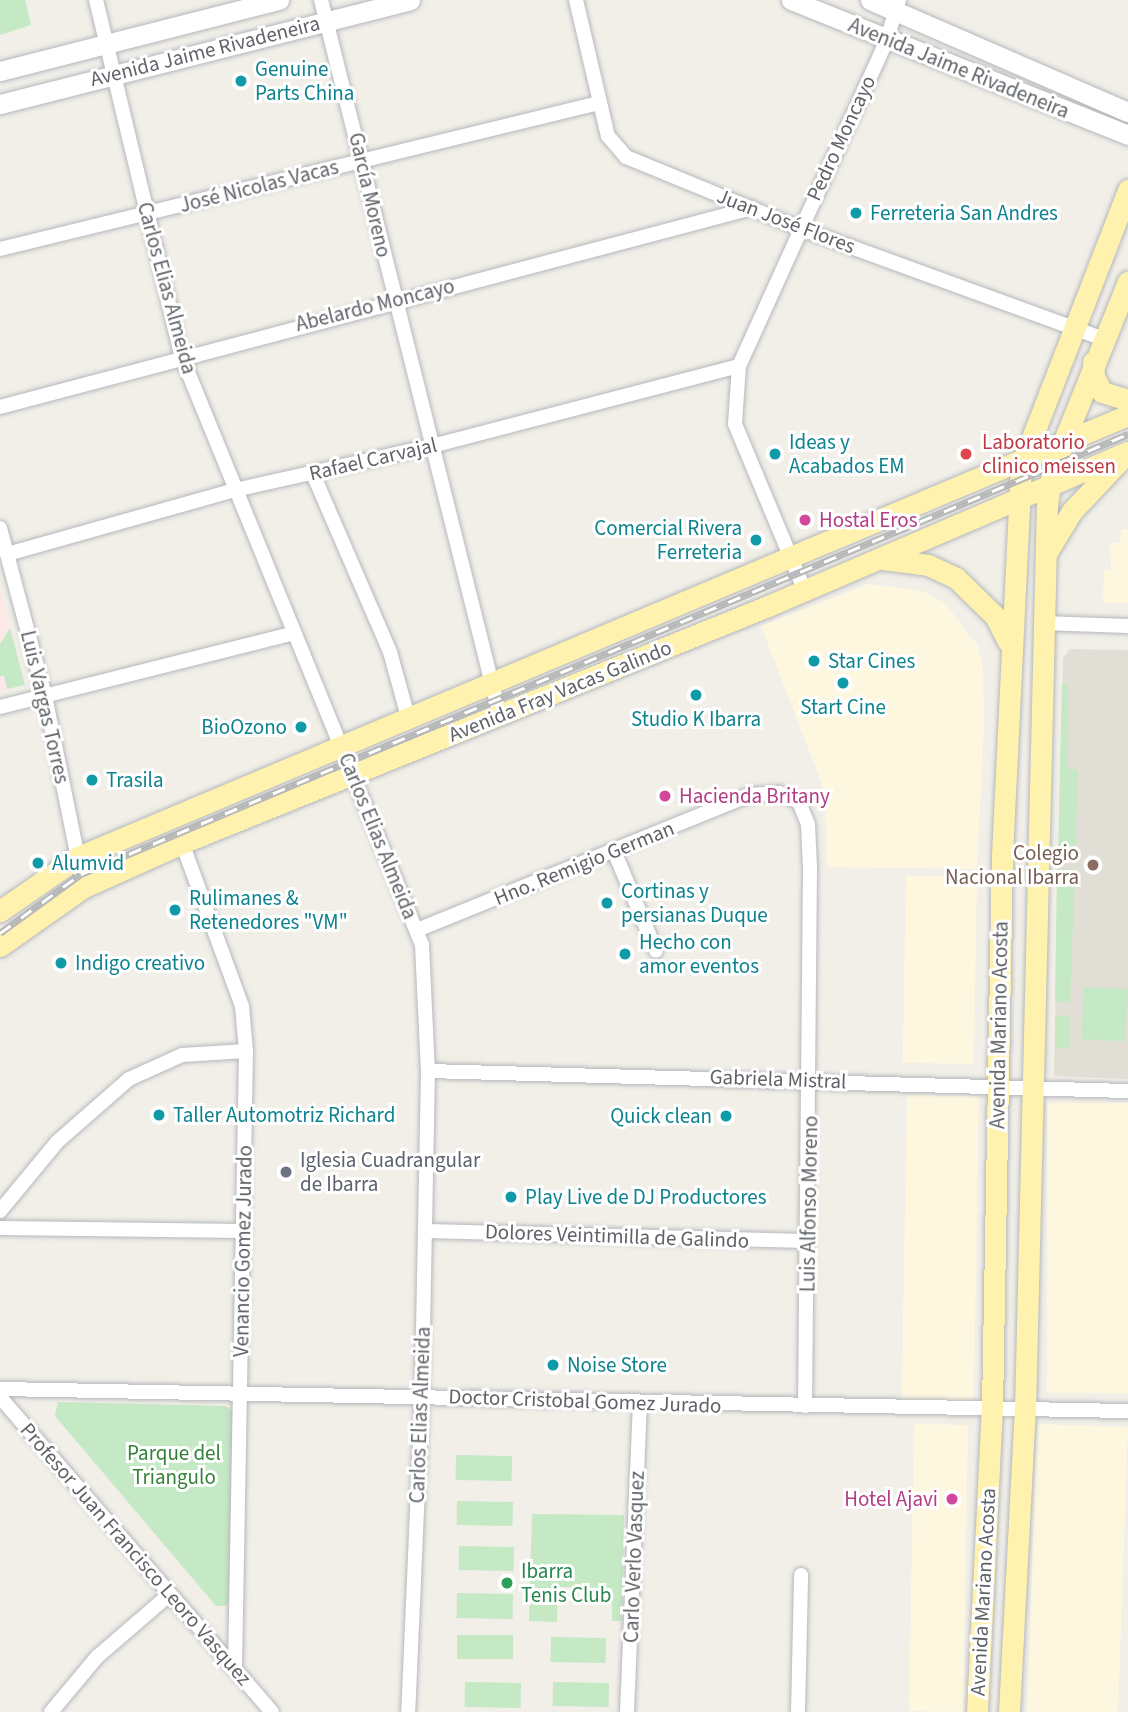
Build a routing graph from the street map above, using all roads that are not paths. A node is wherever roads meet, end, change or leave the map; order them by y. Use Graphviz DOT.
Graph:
graph roads {
  1 [pos="96,0"];
  2 [pos="279,0"];
  3 [pos="321,0"];
  4 [pos="410,0"];
  5 [pos="576,0"];
  6 [pos="791,0"];
  7 [pos="870,0"];
  8 [pos="897,5"];
  9 [pos="328,20"];
  10 [pos="887,39"];
  11 [pos="107,41"];
  12 [pos="0,71"];
  13 [pos="113,74"];
  14 [pos="599,103"];
  15 [pos="0,104"];
  16 [pos="1128,111"];
  17 [pos="1128,135"];
  18 [pos="362,160"];
  19 [pos="1128,190"];
  20 [pos="752,208"];
  21 [pos="146,214"];
  22 [pos="799,228"];
  23 [pos="0,249"];
  24 [pos="1128,281"];
  25 [pos="394,300"];
  26 [pos="1075,327"];
  27 [pos="1104,339"];
  28 [pos="181,355"];
  29 [pos="1093,362"];
  30 [pos="739,366"];
  31 [pos="1128,400"];
  32 [pos="0,407"];
  33 [pos="1128,415"];
  34 [pos="432,446"];
  35 [pos="1063,446"];
  36 [pos="1128,452"];
  37 [pos="1023,461"];
  38 [pos="313,474"];
  39 [pos="1049,487"];
  40 [pos="235,490"];
  41 [pos="1019,496"];
  42 [pos="0,528"];
  43 [pos="7,554"];
  44 [pos="1046,554"];
  45 [pos="792,559"];
  46 [pos="881,559"];
  47 [pos="804,589"];
  48 [pos="1042,623"];
  49 [pos="1128,626"];
  50 [pos="294,632"];
  51 [pos="1009,646"];
  52 [pos="492,683"];
  53 [pos="45,695"];
  54 [pos="0,707"];
  55 [pos="500,716"];
  56 [pos="408,717"];
  57 [pos="341,744"];
  58 [pos="353,775"];
  59 [pos="750,795"];
  60 [pos="182,843"];
  61 [pos="614,851"];
  62 [pos="78,857"];
  63 [pos="84,887"];
  64 [pos="0,911"];
  65 [pos="417,930"];
  66 [pos="0,946"];
  67 [pos="656,951"];
  68 [pos="246,1051"];
  69 [pos="428,1071"];
  70 [pos="811,1079"];
  71 [pos="999,1089"];
  72 [pos="1033,1090"];
  73 [pos="1128,1091"];
  74 [pos="0,1211"];
  75 [pos="0,1228"];
  76 [pos="244,1231"];
  77 [pos="425,1231"];
  78 [pos="808,1241"];
  79 [pos="0,1389"];
  80 [pos="241,1395"];
  81 [pos="422,1396"];
  82 [pos="0,1397"];
  83 [pos="640,1402"];
  84 [pos="805,1406"];
  85 [pos="992,1408"];
  86 [pos="1025,1409"];
  87 [pos="1128,1411"];
  88 [pos="801,1575"];
  89 [pos="170,1594"];
  90 [pos="235,1670"];
  91 [pos="51,1712"];
  92 [pos="272,1712"];
  93 [pos="408,1712"];
  94 [pos="627,1712"];
  95 [pos="798,1712"];
  96 [pos="977,1712"];
  97 [pos="1009,1712"];
  1 -- 11 [label="street, Carlos Elias Almeida"];
  2 -- 11 [label="main road, Avenida Jaime Rivadeneira"];
  3 -- 9 [label="street, García Moreno"];
  4 -- 9 [label="main road, Avenida Jaime Rivadeneira"];
  5 -- 14 [label="street, Juan José Flores"];
  6 -- 10 [label="main road, Avenida Jaime Rivadeneira"];
  7 -- 8 [label="main road, Avenida Jaime Rivadeneira"];
  8 -- 10 [label="street, Pedro Moncayo"];
  8 -- 16 [label="main road, Avenida Jaime Rivadeneira"];
  9 -- 13 [label="main road, Avenida Jaime Rivadeneira"];
  9 -- 18 [label="street, García Moreno"];
  10 -- 17 [label="main road, Avenida Jaime Rivadeneira"];
  10 -- 22 [label="street, Pedro Moncayo"];
  11 -- 12 [label="main road, Avenida Jaime Rivadeneira"];
  11 -- 13 [label="street, Carlos Elias Almeida"];
  13 -- 15 [label="main road, Avenida Jaime Rivadeneira"];
  13 -- 21 [label="street, Carlos Elias Almeida"];
  14 -- 18 [label="street, José Nicolas Vacas"];
  14 -- 20 [label="street, Juan José Flores"];
  18 -- 21 [label="street, José Nicolas Vacas"];
  18 -- 25 [label="street, García Moreno"];
  19 -- 26 [label="main road, Avenida Mariano Acosta"];
  20 -- 22 [label="street, Juan José Flores"];
  20 -- 25 [label="street, Abelardo Moncayo"];
  21 -- 23 [label="street, José Nicolas Vacas"];
  21 -- 28 [label="street, Carlos Elias Almeida"];
  22 -- 26 [label="street, Juan José Flores"];
  22 -- 30 [label="street, Pedro Moncayo"];
  24 -- 27 [label="main road, Avenida Mariano Acosta"];
  25 -- 28 [label="street, Abelardo Moncayo"];
  25 -- 34 [label="street, García Moreno"];
  26 -- 27 [label="street, Juan José Flores"];
  26 -- 37 [label="main road, Avenida Mariano Acosta"];
  27 -- 29 [label="main road, Avenida Mariano Acosta"];
  28 -- 32 [label="street, Abelardo Moncayo"];
  28 -- 40 [label="street, Carlos Elias Almeida"];
  29 -- 31 [label="main road"];
  29 -- 35 [label="main road, Avenida Mariano Acosta"];
  30 -- 34 [label="street, Rafael Carvajal"];
  30 -- 45 [label="street, Pedro Moncayo"];
  33 -- 35 [label="main road, Avenida Fray Vacas Galindo"];
  34 -- 38 [label="street, Rafael Carvajal"];
  34 -- 52 [label="street, García Moreno"];
  35 -- 37 [label="main road, Avenida Fray Vacas Galindo"];
  35 -- 39 [label="main road, Avenida Mariano Acosta"];
  36 -- 39 [label="main road, Avenida Fray Vacas Galindo"];
  36 -- 44 [label="main road"];
  37 -- 41 [label="main road, Avenida Mariano Acosta"];
  37 -- 45 [label="main road, Avenida Fray Vacas Galindo"];
  38 -- 40 [label="street, Rafael Carvajal"];
  38 -- 56 [label="street"];
  39 -- 41 [label="main road, Avenida Fray Vacas Galindo"];
  39 -- 44 [label="main road, Avenida Mariano Acosta"];
  40 -- 43 [label="street, Rafael Carvajal"];
  40 -- 50 [label="street, Carlos Elias Almeida"];
  41 -- 46 [label="main road, Avenida Fray Vacas Galindo"];
  41 -- 51 [label="main road, Avenida Mariano Acosta"];
  42 -- 43 [label="street, Luis Vargas Torres"];
  43 -- 53 [label="street, Luis Vargas Torres"];
  44 -- 48 [label="main road, Avenida Mariano Acosta"];
  45 -- 47 [label="street, Pedro Moncayo"];
  45 -- 52 [label="main road, Avenida Fray Vacas Galindo"];
  46 -- 47 [label="main road, Avenida Fray Vacas Galindo"];
  46 -- 51 [label="main road"];
  47 -- 55 [label="main road, Avenida Fray Vacas Galindo"];
  48 -- 49 [label="street"];
  48 -- 72 [label="main road, Avenida Mariano Acosta"];
  50 -- 53 [label="street"];
  50 -- 57 [label="street, Carlos Elias Almeida"];
  51 -- 71 [label="main road, Avenida Mariano Acosta"];
  52 -- 55 [label="street, García Moreno"];
  52 -- 56 [label="main road, Avenida Fray Vacas Galindo"];
  53 -- 54 [label="street"];
  53 -- 62 [label="street, Luis Vargas Torres"];
  55 -- 58 [label="main road, Avenida Fray Vacas Galindo"];
  56 -- 57 [label="main road, Avenida Fray Vacas Galindo"];
  57 -- 58 [label="street, Carlos Elias Almeida"];
  57 -- 62 [label="main road, Avenida Fray Vacas Galindo"];
  58 -- 60 [label="main road, Avenida Fray Vacas Galindo"];
  58 -- 65 [label="street, Carlos Elias Almeida"];
  59 -- 61 [label="street, Hno. Remigio German"];
  59 -- 70 [label="street, Luis Alfonso Moreno"];
  60 -- 63 [label="main road, Avenida Fray Vacas Galindo"];
  60 -- 68 [label="street, Venancio Gomez Jurado"];
  61 -- 65 [label="street, Hno. Remigio German"];
  61 -- 67 [label="street"];
  62 -- 63 [label="street, Luis Vargas Torres"];
  62 -- 64 [label="main road, Avenida Fray Vacas Galindo"];
  63 -- 66 [label="main road, Avenida Fray Vacas Galindo"];
  65 -- 69 [label="street, Carlos Elias Almeida"];
  68 -- 74 [label="street"];
  68 -- 76 [label="street, Venancio Gomez Jurado"];
  69 -- 70 [label="street, Gabriela Mistral"];
  69 -- 77 [label="street, Carlos Elias Almeida"];
  70 -- 71 [label="street, Gabriela Mistral"];
  70 -- 78 [label="street, Luis Alfonso Moreno"];
  71 -- 72 [label="street, Gabriela Mistral"];
  71 -- 85 [label="main road, Avenida Mariano Acosta"];
  72 -- 73 [label="street, Gabriela Mistral"];
  72 -- 86 [label="main road, Avenida Mariano Acosta"];
  75 -- 76 [label="street"];
  76 -- 80 [label="street, Venancio Gomez Jurado"];
  77 -- 78 [label="street, Dolores Veintimilla de Galindo"];
  77 -- 81 [label="street, Carlos Elias Almeida"];
  78 -- 84 [label="street, Luis Alfonso Moreno"];
  79 -- 80 [label="street, Doctor Cristobal Gomez Jurado"];
  80 -- 81 [label="street, Doctor Cristobal Gomez Jurado"];
  80 -- 90 [label="street, Venancio Gomez Jurado"];
  81 -- 83 [label="street, Doctor Cristobal Gomez Jurado"];
  81 -- 93 [label="street, Carlos Elias Almeida"];
  82 -- 89 [label="street, Profesor Juan Francisco Leoro Vasquez"];
  83 -- 84 [label="street, Doctor Cristobal Gomez Jurado"];
  83 -- 94 [label="street, Carlo Verlo Vasquez"];
  84 -- 85 [label="street, Doctor Cristobal Gomez Jurado"];
  85 -- 86 [label="street, Doctor Cristobal Gomez Jurado"];
  85 -- 96 [label="main road, Avenida Mariano Acosta"];
  86 -- 87 [label="street, Doctor Cristobal Gomez Jurado"];
  86 -- 97 [label="main road, Avenida Mariano Acosta"];
  88 -- 95 [label="street"];
  89 -- 90 [label="street, Profesor Juan Francisco Leoro Vasquez"];
  89 -- 91 [label="street"];
  90 -- 92 [label="street, Profesor Juan Francisco Leoro Vasquez"];
}
